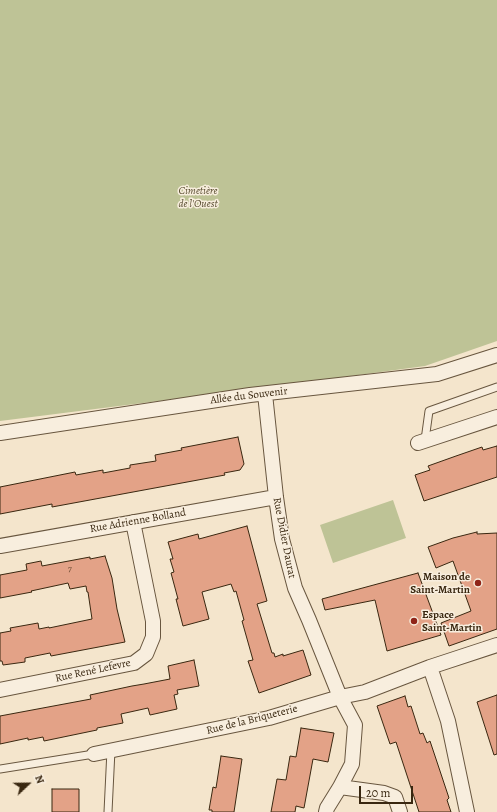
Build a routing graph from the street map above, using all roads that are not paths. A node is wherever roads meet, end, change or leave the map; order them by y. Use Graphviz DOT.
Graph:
graph roads {
  1 [pos="497,355"];
  2 [pos="497,387"];
  3 [pos="265,394"];
  4 [pos="497,417"];
  5 [pos="0,433"];
  6 [pos="422,442"];
  7 [pos="276,497"];
  8 [pos="134,522"];
  9 [pos="0,546"];
  10 [pos="497,645"];
  11 [pos="430,667"];
  12 [pos="0,690"];
  13 [pos="340,697"];
  14 [pos="111,750"];
  15 [pos="94,754"];
  16 [pos="0,769"];
  17 [pos="340,787"];
  18 [pos="108,812"];
  19 [pos="326,812"];
  20 [pos="400,812"];
  21 [pos="467,812"];
  1 -- 3 [label="street, Allée du Souvenir"];
  2 -- 6 [label="lane"];
  3 -- 5 [label="street, Allée du Souvenir"];
  3 -- 7 [label="street, Rue Didier Daurat"];
  4 -- 6 [label="street"];
  7 -- 8 [label="street, Rue Adrienne Bolland"];
  7 -- 13 [label="street, Rue Didier Daurat"];
  8 -- 9 [label="street, Rue Adrienne Bolland"];
  8 -- 12 [label="street, Rue René Lefevre"];
  10 -- 11 [label="street, Rue de la Briqueterie"];
  11 -- 13 [label="street, Rue de la Briqueterie"];
  11 -- 21 [label="street"];
  13 -- 14 [label="street, Rue de la Briqueterie"];
  13 -- 17 [label="street, Rue Didier Daurat"];
  14 -- 15 [label="street, Rue de la Briqueterie"];
  14 -- 18 [label="lane"];
  15 -- 16 [label="lane, Rue de la Briqueterie"];
  17 -- 19 [label="street, Rue Didier Daurat"];
  17 -- 20 [label="street"];
}
